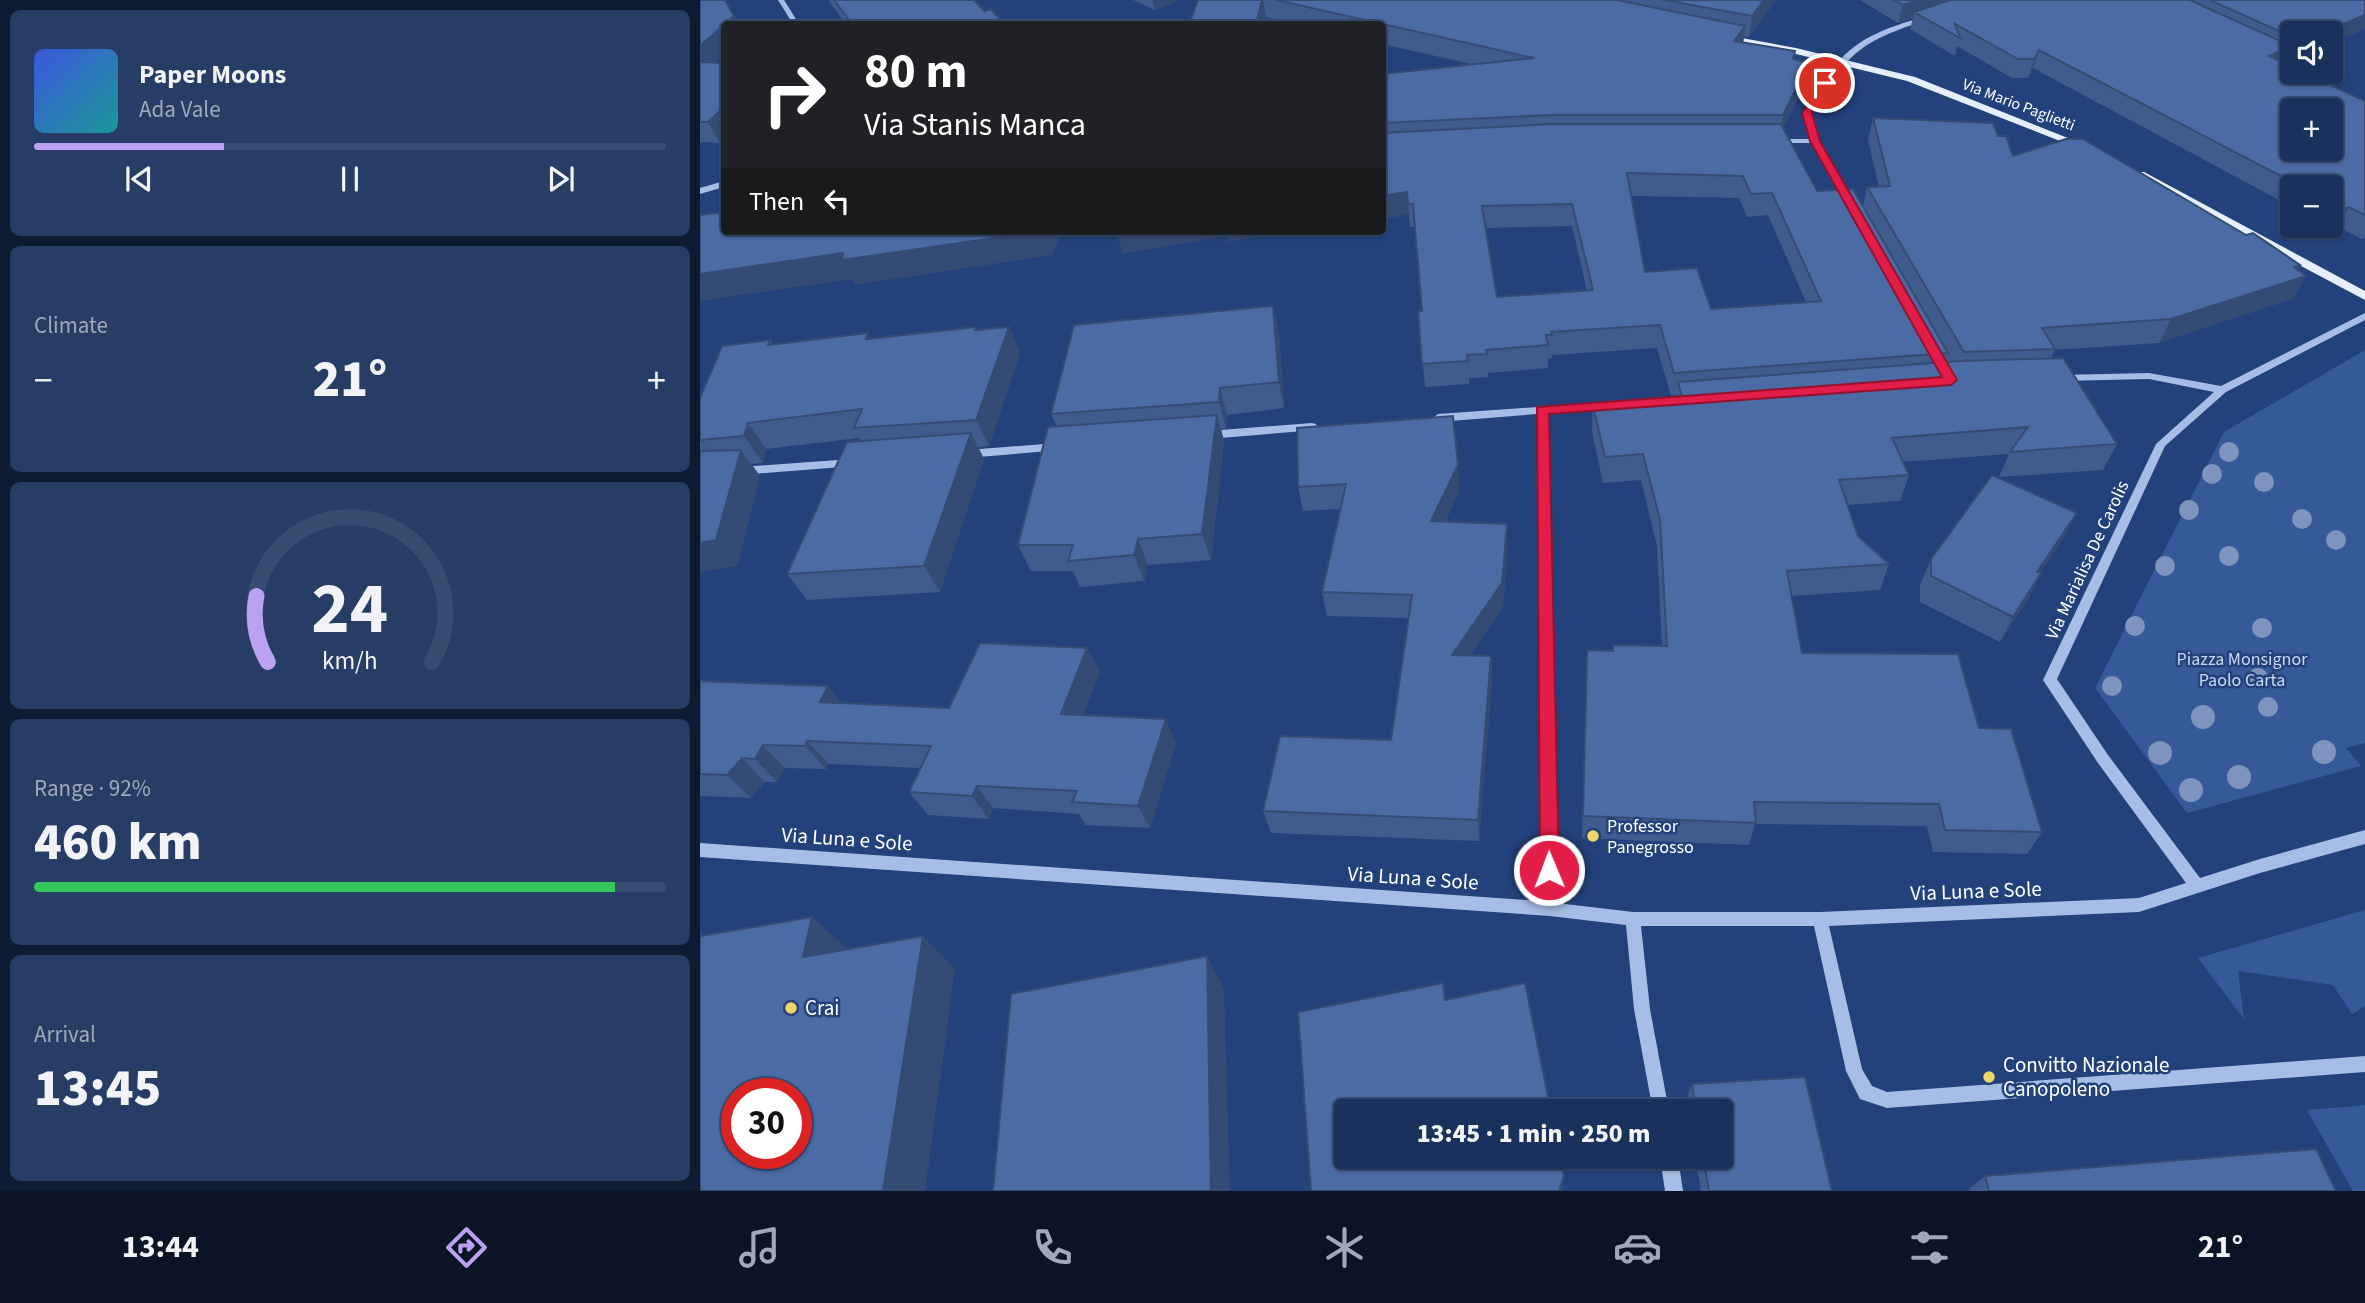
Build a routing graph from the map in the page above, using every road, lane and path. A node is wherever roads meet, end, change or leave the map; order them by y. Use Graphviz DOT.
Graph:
graph roads {
  1 [pos="781,0"];
  2 [pos="1934,16"];
  3 [pos="794,21"];
  4 [pos="1711,35"];
  5 [pos="1838,62"];
  6 [pos="1760,141"];
  7 [pos="1815,141"];
  8 [pos="2101,155"];
  9 [pos="2124,166"];
  10 [pos="721,185"];
  11 [pos="700,191"];
  12 [pos="1856,213"];
  13 [pos="2365,296"];
  14 [pos="2365,316"];
  15 [pos="2043,378"];
  16 [pos="2222,390"];
  17 [pos="1624,404"];
  18 [pos="1542,410"];
  19 [pos="1432,418"];
  20 [pos="1321,427"];
  21 [pos="1197,436"];
  22 [pos="1073,446"];
  23 [pos="948,455"];
  24 [pos="866,462"];
  25 [pos="728,472"];
  26 [pos="2365,837"];
  27 [pos="700,850"];
  28 [pos="2198,887"];
  29 [pos="1550,909"];
  30 [pos="1633,919"];
  31 [pos="1820,919"];
  32 [pos="2365,1063"];
  33 [pos="1659,1099"];
  34 [pos="1671,1169"];
  35 [pos="1675,1191"];
  1 -- 3 [label="street"];
  2 -- 5 [label="street"];
  4 -- 5 [label="main road, Via Mario Paglietti"];
  5 -- 7 [label="street"];
  5 -- 8 [label="main road, Via Mario Paglietti"];
  6 -- 7 [label="street"];
  7 -- 12 [label="street"];
  9 -- 13 [label="main road"];
  10 -- 11 [label="street"];
  14 -- 16 [label="street, Via Marialisa De Carolis"];
  15 -- 16 [label="street"];
  16 -- 28 [label="street, Via Marialisa De Carolis"];
  17 -- 18 [label="street"];
  18 -- 19 [label="street"];
  18 -- 29 [label="street"];
  20 -- 21 [label="street"];
  22 -- 23 [label="street"];
  24 -- 25 [label="street"];
  26 -- 28 [label="street, Via Luna e Sole"];
  27 -- 29 [label="street, Via Luna e Sole"];
  28 -- 31 [label="street, Via Luna e Sole"];
  29 -- 30 [label="street, Via Luna e Sole"];
  30 -- 31 [label="street, Via Luna e Sole"];
  30 -- 33 [label="street"];
  31 -- 32 [label="street"];
  34 -- 35 [label="street"];
}
